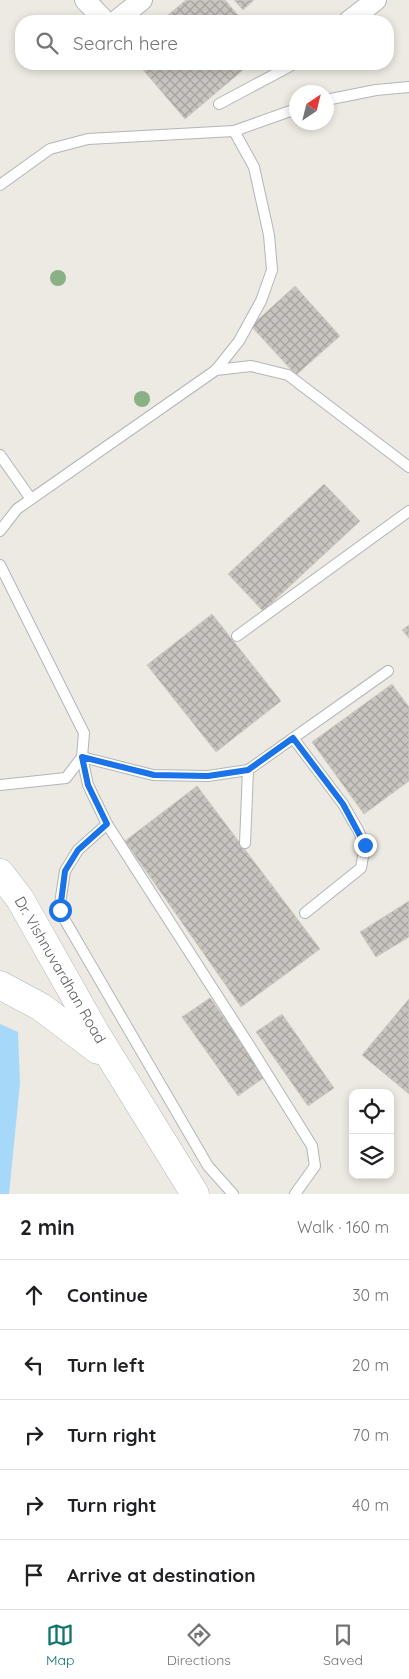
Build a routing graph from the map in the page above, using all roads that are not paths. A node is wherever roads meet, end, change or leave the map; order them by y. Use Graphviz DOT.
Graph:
graph roads {
  1 [pos="85,0"];
  2 [pos="142,0"];
  3 [pos="376,0"];
  4 [pos="99,15"];
  5 [pos="123,15"];
  6 [pos="357,15"];
  7 [pos="283,70"];
  8 [pos="409,87"];
  9 [pos="334,98"];
  10 [pos="219,104"];
  11 [pos="289,111"];
  12 [pos="234,131"];
  13 [pos="0,185"];
  14 [pos="216,370"];
  15 [pos="0,455"];
  16 [pos="409,467"];
  17 [pos="31,499"];
  18 [pos="409,511"];
  19 [pos="0,531"];
  20 [pos="0,565"];
  21 [pos="237,636"];
  22 [pos="388,671"];
  23 [pos="293,738"];
  24 [pos="82,757"];
  25 [pos="248,770"];
  26 [pos="0,785"];
  27 [pos="107,824"];
  28 [pos="245,843"];
  29 [pos="0,873"];
  30 [pos="305,914"];
  31 [pos="0,985"];
  32 [pos="117,1068"];
  33 [pos="195,1194"];
  34 [pos="233,1194"];
  35 [pos="295,1194"];
  1 -- 4 [label="street"];
  2 -- 5 [label="street"];
  3 -- 6 [label="street"];
  7 -- 10 [label="lane"];
  8 -- 9 [label="lane"];
  11 -- 12 [label="lane"];
  12 -- 13 [label="lane"];
  12 -- 14 [label="lane"];
  14 -- 16 [label="lane"];
  14 -- 17 [label="lane"];
  15 -- 17 [label="lane"];
  17 -- 19 [label="lane"];
  18 -- 21 [label="lane"];
  20 -- 24 [label="lane"];
  22 -- 23 [label="lane"];
  23 -- 25 [label="lane"];
  23 -- 30 [label="lane"];
  24 -- 25 [label="lane"];
  24 -- 26 [label="lane"];
  24 -- 27 [label="lane"];
  25 -- 28 [label="lane"];
  27 -- 34 [label="lane"];
  27 -- 35 [label="lane"];
  29 -- 32 [label="main road, Dr. Vishnuvardhan Road"];
  31 -- 32 [label="main road, Dr. Vishnuvardhan Road"];
  32 -- 33 [label="main road, Dr. Vishnuvardhan Road"];
}
